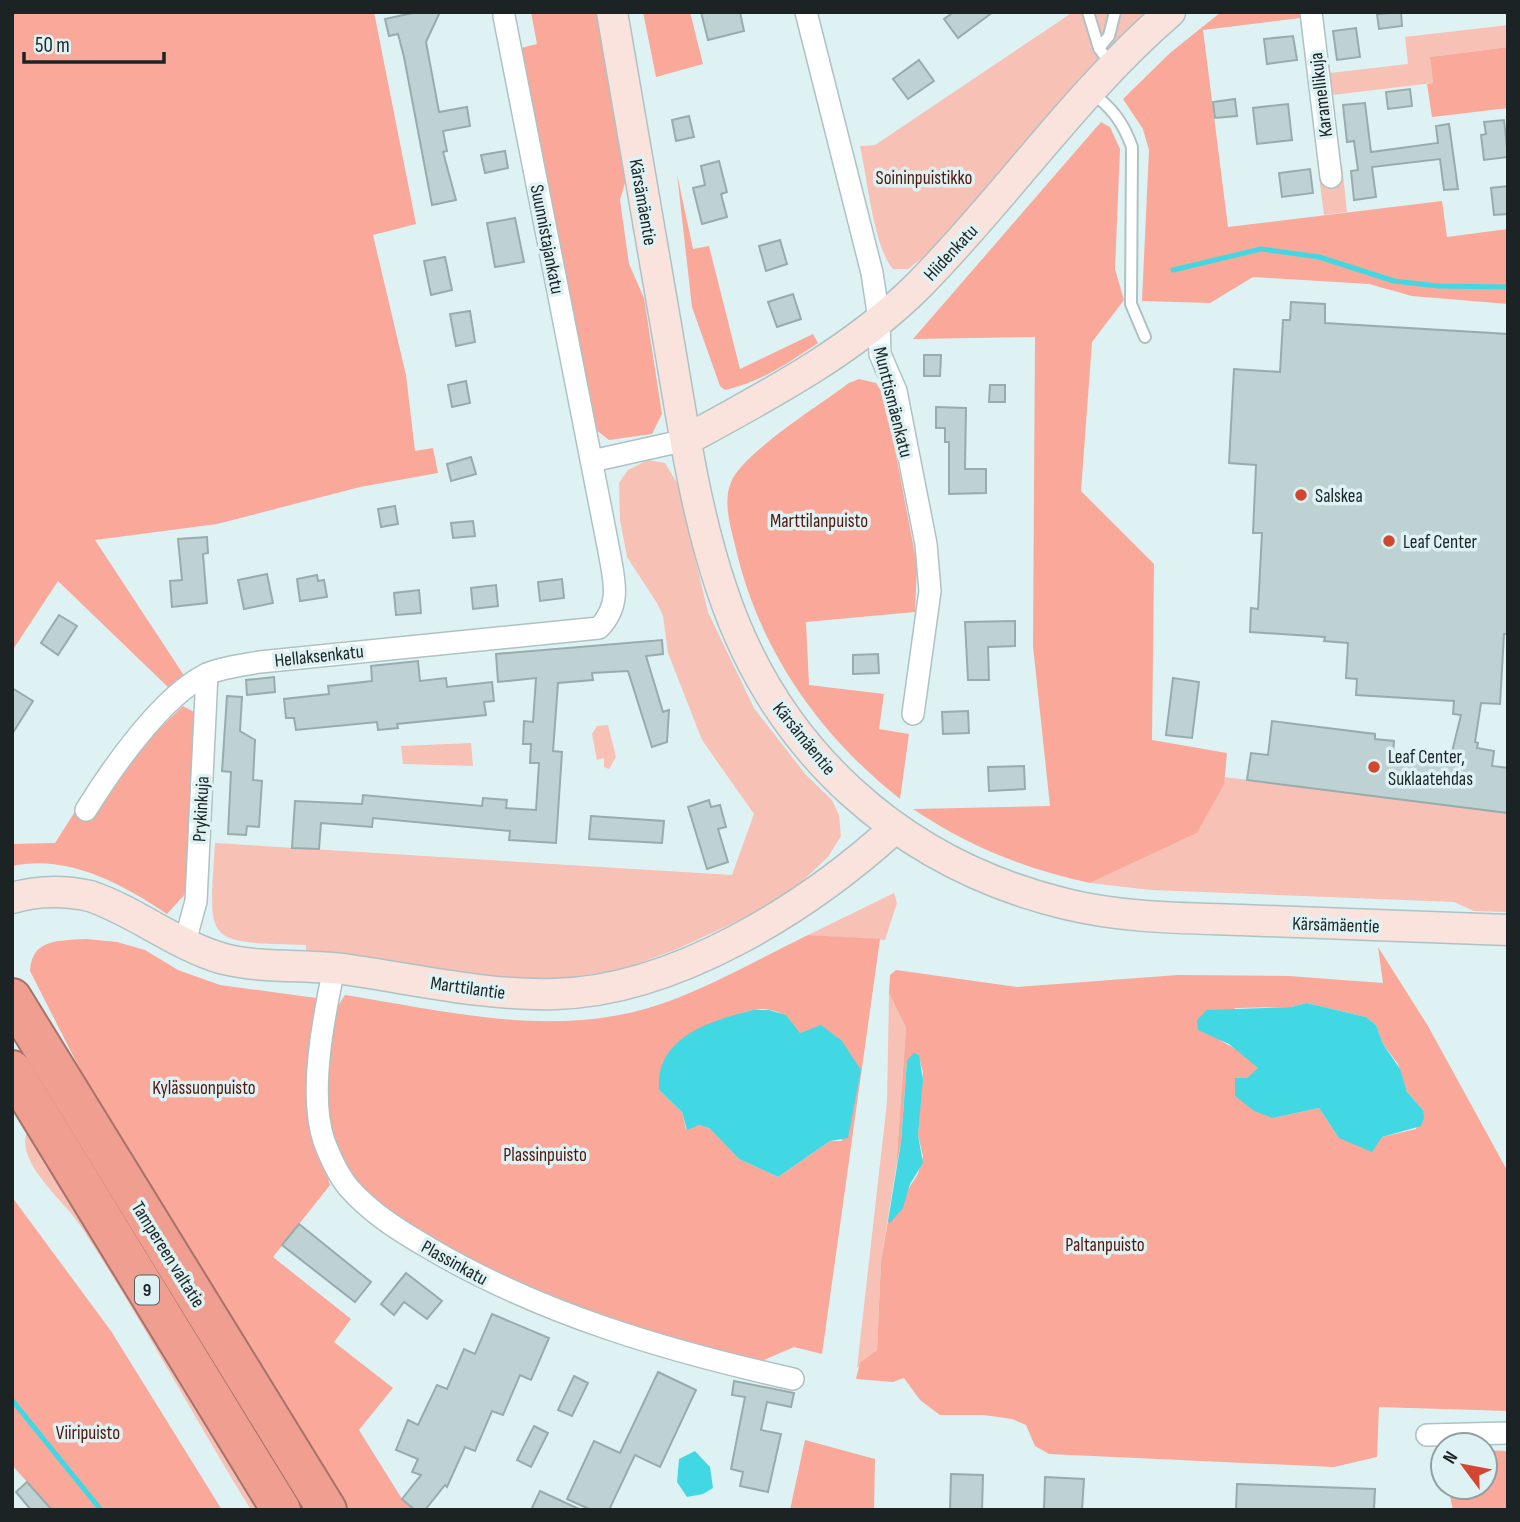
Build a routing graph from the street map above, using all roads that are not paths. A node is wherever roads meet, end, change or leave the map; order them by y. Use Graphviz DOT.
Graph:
graph roads {
  1 [pos="612,12"];
  2 [pos="806,12"];
  3 [pos="1088,12"];
  4 [pos="1115,12"];
  5 [pos="1170,12"];
  6 [pos="1311,12"];
  7 [pos="504,16"];
  8 [pos="1106,58"];
  9 [pos="1088,90"];
  10 [pos="1331,177"];
  11 [pos="879,319"];
  12 [pos="1145,337"];
  13 [pos="686,440"];
  14 [pos="592,461"];
  15 [pos="609,617"];
  16 [pos="207,674"];
  17 [pos="913,714"];
  18 [pos="86,810"];
  19 [pos="895,828"];
  20 [pos="12,898"];
  21 [pos="1508,930"];
  22 [pos="185,942"];
  23 [pos="334,968"];
  24 [pos="12,998"];
  25 [pos="12,1069"];
  26 [pos="793,1378"];
  27 [pos="1508,1433"];
  28 [pos="1427,1435"];
  29 [pos="281,1510"];
  30 [pos="327,1510"];
  1 -- 13 [label="street, Kärsämäentie"];
  2 -- 11 [label="street, Munttismäenkatu"];
  3 -- 8 [label="lane"];
  4 -- 8 [label="lane"];
  5 -- 8 [label="street, Hiidenkatu"];
  6 -- 10 [label="street, Karamellikuja"];
  7 -- 14 [label="street, Suunnistajankatu"];
  8 -- 9 [label="street, Hiidenkatu"];
  9 -- 11 [label="street, Hiidenkatu"];
  9 -- 12 [label="lane"];
  11 -- 13 [label="street, Hiidenkatu"];
  11 -- 17 [label="street, Munttismäenkatu"];
  13 -- 14 [label="street"];
  13 -- 19 [label="street, Kärsämäentie"];
  14 -- 15 [label="street, Suunnistajankatu"];
  15 -- 16 [label="street, Hellaksenkatu"];
  16 -- 18 [label="street, Hellaksenkatu"];
  16 -- 22 [label="street, Prykinkuja"];
  19 -- 21 [label="street, Kärsämäentie"];
  19 -- 23 [label="street, Marttilantie"];
  20 -- 22 [label="street, Marttilantie"];
  22 -- 23 [label="street, Marttilantie"];
  23 -- 26 [label="street, Plassinkatu"];
  24 -- 30 [label="highway, Tampereen valtatie / 9"];
  25 -- 29 [label="highway, Tampereen valtatie / 9"];
  27 -- 28 [label="street"];
}
